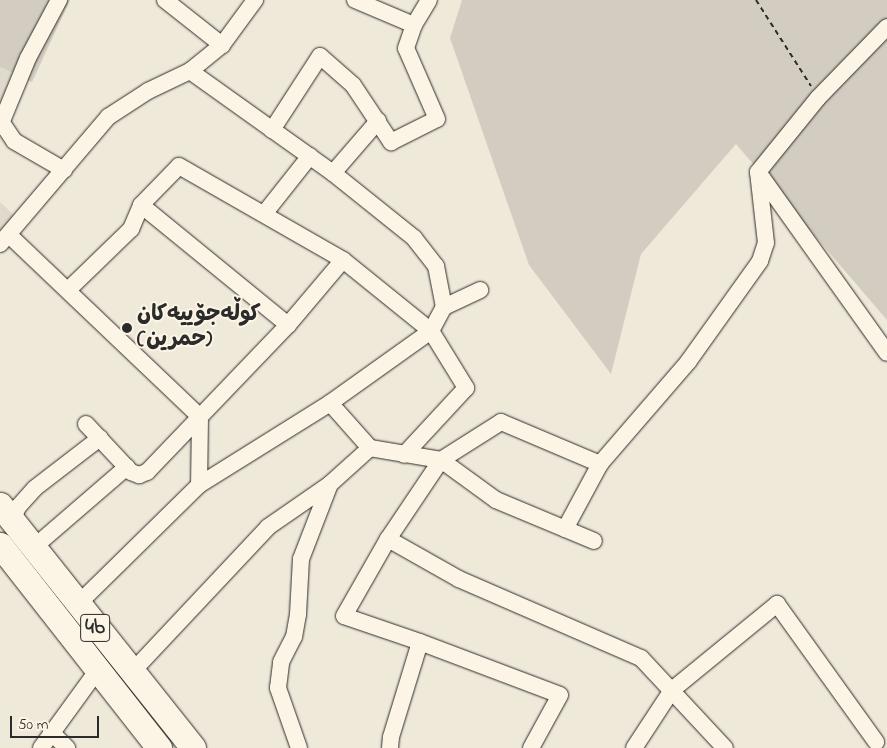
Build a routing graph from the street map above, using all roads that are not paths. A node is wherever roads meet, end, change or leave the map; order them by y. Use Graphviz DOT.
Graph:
graph roads {
  1 [pos="59,0"];
  2 [pos="165,0"];
  3 [pos="255,0"];
  4 [pos="355,0"];
  5 [pos="429,0"];
  6 [pos="414,25"];
  7 [pos="887,27"];
  8 [pos="222,45"];
  9 [pos="190,72"];
  10 [pos="1,120"];
  11 [pos="378,121"];
  12 [pos="272,130"];
  13 [pos="310,156"];
  14 [pos="64,170"];
  15 [pos="758,172"];
  16 [pos="333,173"];
  17 [pos="141,205"];
  18 [pos="264,214"];
  19 [pos="4,239"];
  20 [pos="343,260"];
  21 [pos="68,290"];
  22 [pos="480,290"];
  23 [pos="444,307"];
  24 [pos="288,325"];
  25 [pos="430,331"];
  26 [pos="887,353"];
  27 [pos="330,403"];
  28 [pos="200,417"];
  29 [pos="86,424"];
  30 [pos="100,438"];
  31 [pos="370,448"];
  32 [pos="404,455"];
  33 [pos="441,460"];
  34 [pos="600,464"];
  35 [pos="128,467"];
  36 [pos="330,484"];
  37 [pos="199,485"];
  38 [pos="6,513"];
  39 [pos="565,529"];
  40 [pos="388,539"];
  41 [pos="594,541"];
  42 [pos="0,545"];
  43 [pos="33,548"];
  44 [pos="77,605"];
  45 [pos="420,642"];
  46 [pos="97,671"];
  47 [pos="132,672"];
  48 [pos="672,690"];
  49 [pos="51,732"];
  50 [pos="877,741"];
  51 [pos="41,748"];
  52 [pos="67,748"];
  53 [pos="159,748"];
  54 [pos="193,748"];
  55 [pos="298,748"];
  56 [pos="390,748"];
  57 [pos="531,748"];
  58 [pos="634,748"];
  59 [pos="725,748"];
  1 -- 10 [label="street"];
  2 -- 8 [label="street"];
  3 -- 8 [label="street"];
  4 -- 6 [label="street"];
  5 -- 6 [label="street"];
  6 -- 11 [label="street"];
  7 -- 15 [label="street"];
  8 -- 9 [label="street"];
  9 -- 12 [label="street"];
  9 -- 14 [label="street"];
  10 -- 14 [label="street"];
  11 -- 12 [label="street"];
  11 -- 16 [label="street"];
  12 -- 13 [label="street"];
  13 -- 16 [label="street"];
  13 -- 18 [label="street"];
  14 -- 19 [label="street"];
  15 -- 26 [label="street"];
  15 -- 34 [label="street"];
  16 -- 23 [label="street"];
  17 -- 18 [label="street"];
  17 -- 21 [label="street"];
  17 -- 24 [label="street"];
  18 -- 20 [label="street"];
  19 -- 21 [label="street"];
  20 -- 24 [label="street"];
  20 -- 25 [label="street"];
  21 -- 28 [label="street"];
  22 -- 23 [label="street"];
  23 -- 25 [label="street"];
  24 -- 28 [label="street"];
  25 -- 27 [label="street"];
  25 -- 32 [label="street"];
  27 -- 31 [label="street"];
  27 -- 37 [label="street"];
  28 -- 35 [label="street"];
  28 -- 37 [label="street"];
  29 -- 30 [label="street"];
  30 -- 35 [label="street"];
  30 -- 38 [label="street"];
  31 -- 32 [label="street"];
  31 -- 36 [label="street"];
  32 -- 33 [label="street"];
  33 -- 34 [label="street"];
  33 -- 39 [label="street"];
  33 -- 40 [label="street"];
  34 -- 39 [label="street"];
  35 -- 43 [label="street"];
  36 -- 47 [label="street"];
  36 -- 55 [label="street"];
  37 -- 44 [label="street"];
  38 -- 43 [label="highway, 4b"];
  39 -- 41 [label="street"];
  40 -- 45 [label="street"];
  40 -- 48 [label="street"];
  42 -- 46 [label="highway, 4b"];
  43 -- 44 [label="highway, 4b"];
  44 -- 47 [label="highway, 4b"];
  45 -- 56 [label="street"];
  45 -- 57 [label="street"];
  46 -- 49 [label="street"];
  46 -- 53 [label="highway, 4b"];
  47 -- 54 [label="highway, 4b"];
  48 -- 50 [label="street"];
  48 -- 58 [label="street"];
  48 -- 59 [label="street"];
  49 -- 51 [label="street"];
  49 -- 52 [label="street"];
}
